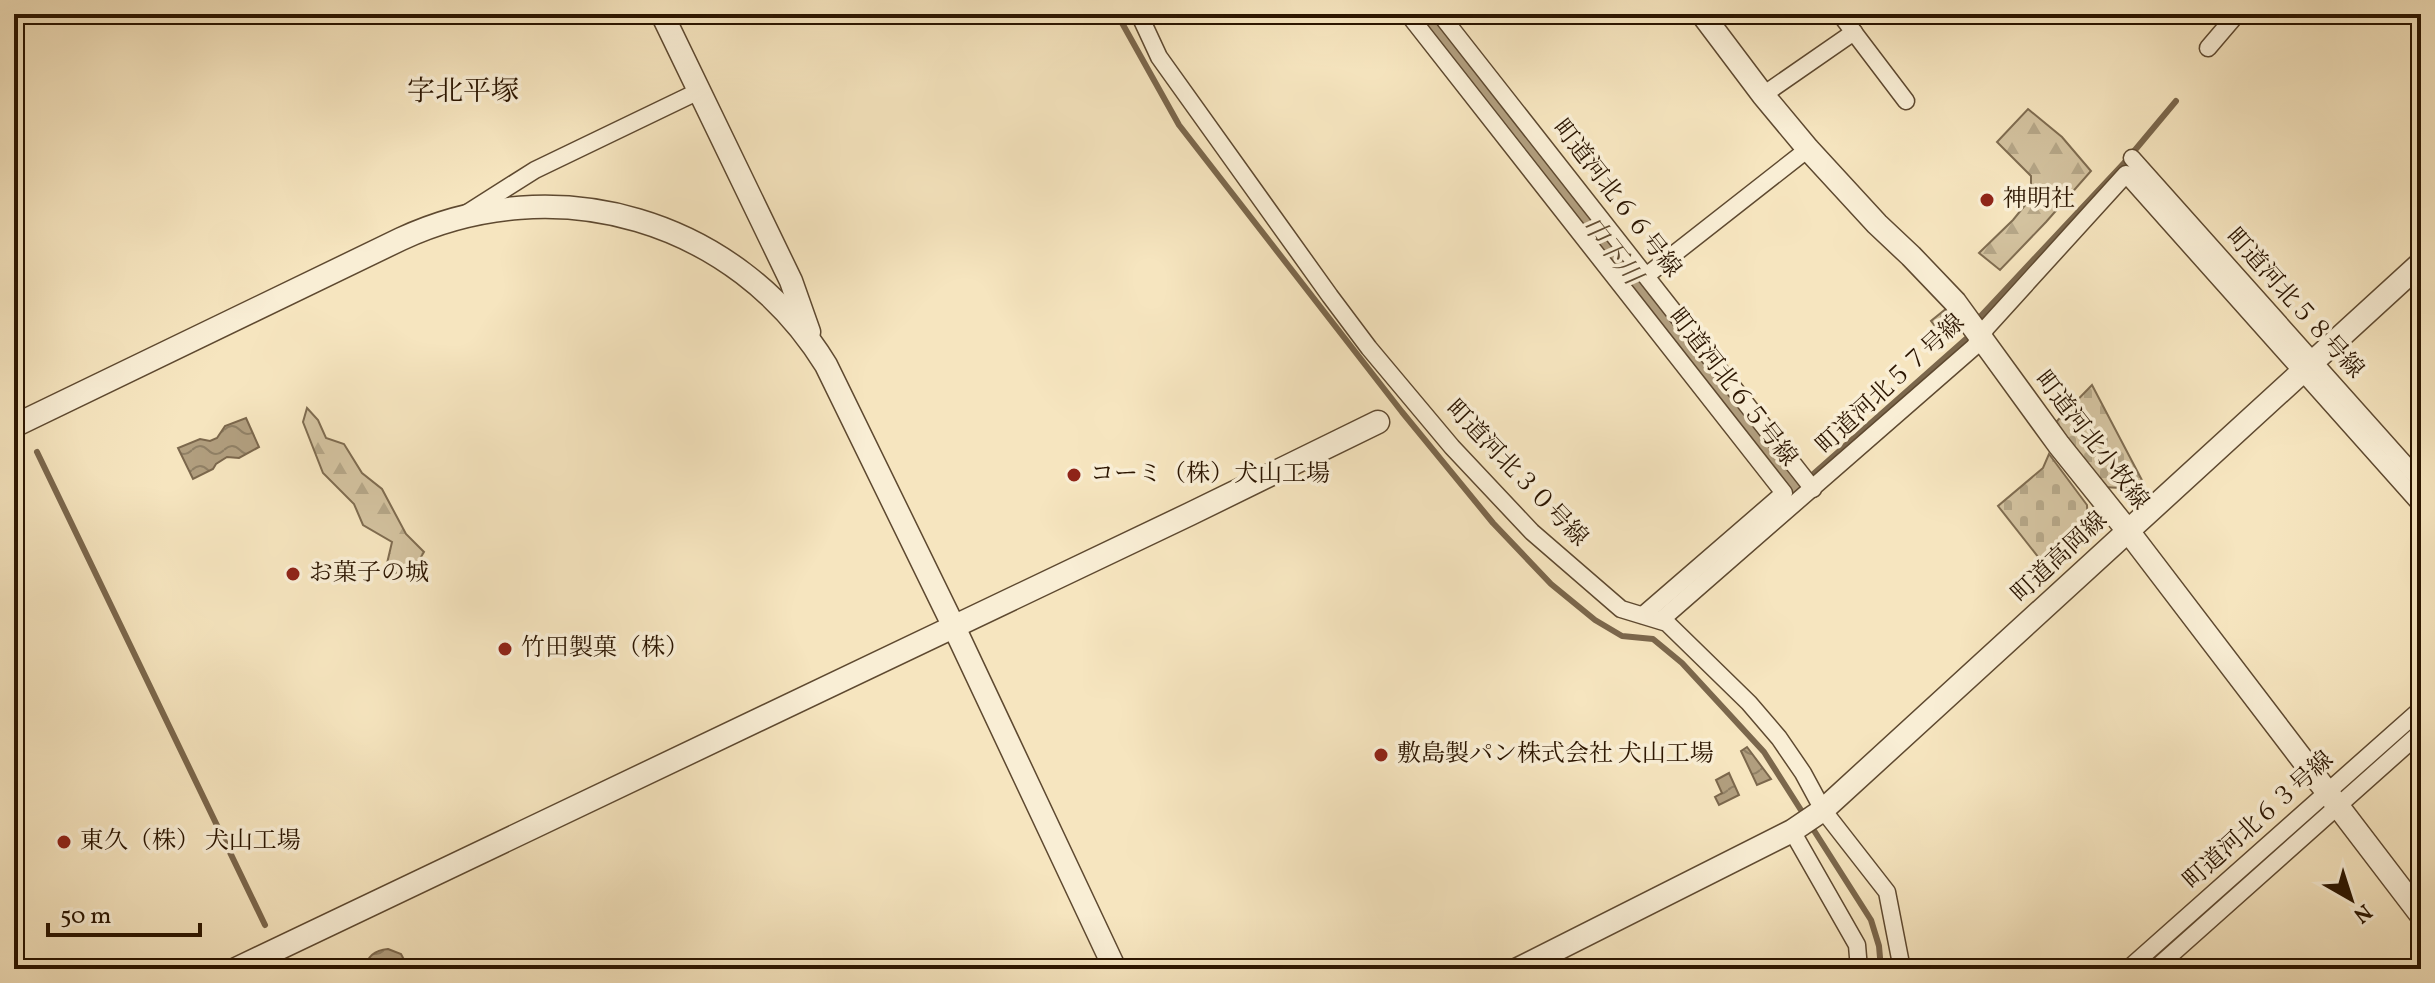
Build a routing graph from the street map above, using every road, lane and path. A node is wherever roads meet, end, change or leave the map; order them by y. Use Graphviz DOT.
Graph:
graph roads {
  1 [pos="662,14"];
  2 [pos="1139,14"];
  3 [pos="1408,14"];
  4 [pos="1440,14"];
  5 [pos="1702,14"];
  6 [pos="1840,14"];
  7 [pos="2237,14"];
  8 [pos="1854,32"];
  9 [pos="2208,48"];
  10 [pos="699,91"];
  11 [pos="1763,95"];
  12 [pos="1906,101"];
  13 [pos="1808,149"];
  14 [pos="2132,158"];
  15 [pos="462,216"];
  16 [pos="2421,263"];
  17 [pos="1646,276"];
  18 [pos="1981,337"];
  19 [pos="813,345"];
  20 [pos="2308,366"];
  21 [pos="1378,422"];
  22 [pos="14,426"];
  23 [pos="2421,482"];
  24 [pos="1809,483"];
  25 [pos="2421,505"];
  26 [pos="2128,531"];
  27 [pos="1643,615"];
  28 [pos="1661,620"];
  29 [pos="954,627"];
  30 [pos="2421,709"];
  31 [pos="2421,732"];
  32 [pos="2333,799"];
  33 [pos="1823,810"];
  34 [pos="1798,828"];
  35 [pos="2421,915"];
  36 [pos="236,969"];
  37 [pos="1115,969"];
  38 [pos="1518,969"];
  39 [pos="1859,969"];
  40 [pos="1902,969"];
  41 [pos="2128,969"];
  42 [pos="2155,969"];
  1 -- 10 [label="street"];
  2 -- 27 [label="street, 町道河北３０号線"];
  3 -- 27 [label="street, 町道河北６５号線"];
  4 -- 17 [label="street, 町道河北６６号線"];
  5 -- 11 [label="street, 町道河北小牧線"];
  6 -- 8 [label="street"];
  7 -- 9 [label="street"];
  8 -- 11 [label="street"];
  8 -- 12 [label="street"];
  10 -- 15 [label="street"];
  10 -- 19 [label="street"];
  11 -- 13 [label="street, 町道河北小牧線"];
  13 -- 17 [label="street"];
  13 -- 18 [label="street, 町道河北小牧線"];
  14 -- 20 [label="street, 町道河北５８号線"];
  15 -- 19 [label="street"];
  15 -- 22 [label="street"];
  16 -- 20 [label="street, 町道高岡線"];
  17 -- 24 [label="street, 町道河北６６号線"];
  18 -- 20 [label="street, 町道河北５７号線"];
  18 -- 24 [label="street, 町道河北５７号線"];
  18 -- 26 [label="street, 町道河北小牧線"];
  19 -- 29 [label="street"];
  20 -- 23 [label="street, 町道河北５８号線"];
  20 -- 25 [label="street, 町道河北５７号線"];
  20 -- 26 [label="street, 町道高岡線"];
  21 -- 29 [label="street"];
  24 -- 28 [label="street, 町道河北５７号線"];
  26 -- 32 [label="street, 町道河北小牧線"];
  26 -- 33 [label="street, 町道高岡線"];
  27 -- 28 [label="street, 町道河北３０号線"];
  28 -- 33 [label="street, 町道河北３０号線"];
  29 -- 36 [label="street"];
  29 -- 37 [label="street"];
  30 -- 32 [label="street, 町道河北６３号線"];
  31 -- 32 [label="street"];
  32 -- 35 [label="street, 町道河北小牧線"];
  32 -- 41 [label="street, 町道河北６３号線"];
  32 -- 42 [label="street"];
  33 -- 34 [label="street, 町道高岡線"];
  33 -- 40 [label="street, 町道河北３０号線"];
  34 -- 38 [label="street, 町道高岡線"];
  34 -- 39 [label="street"];
}
